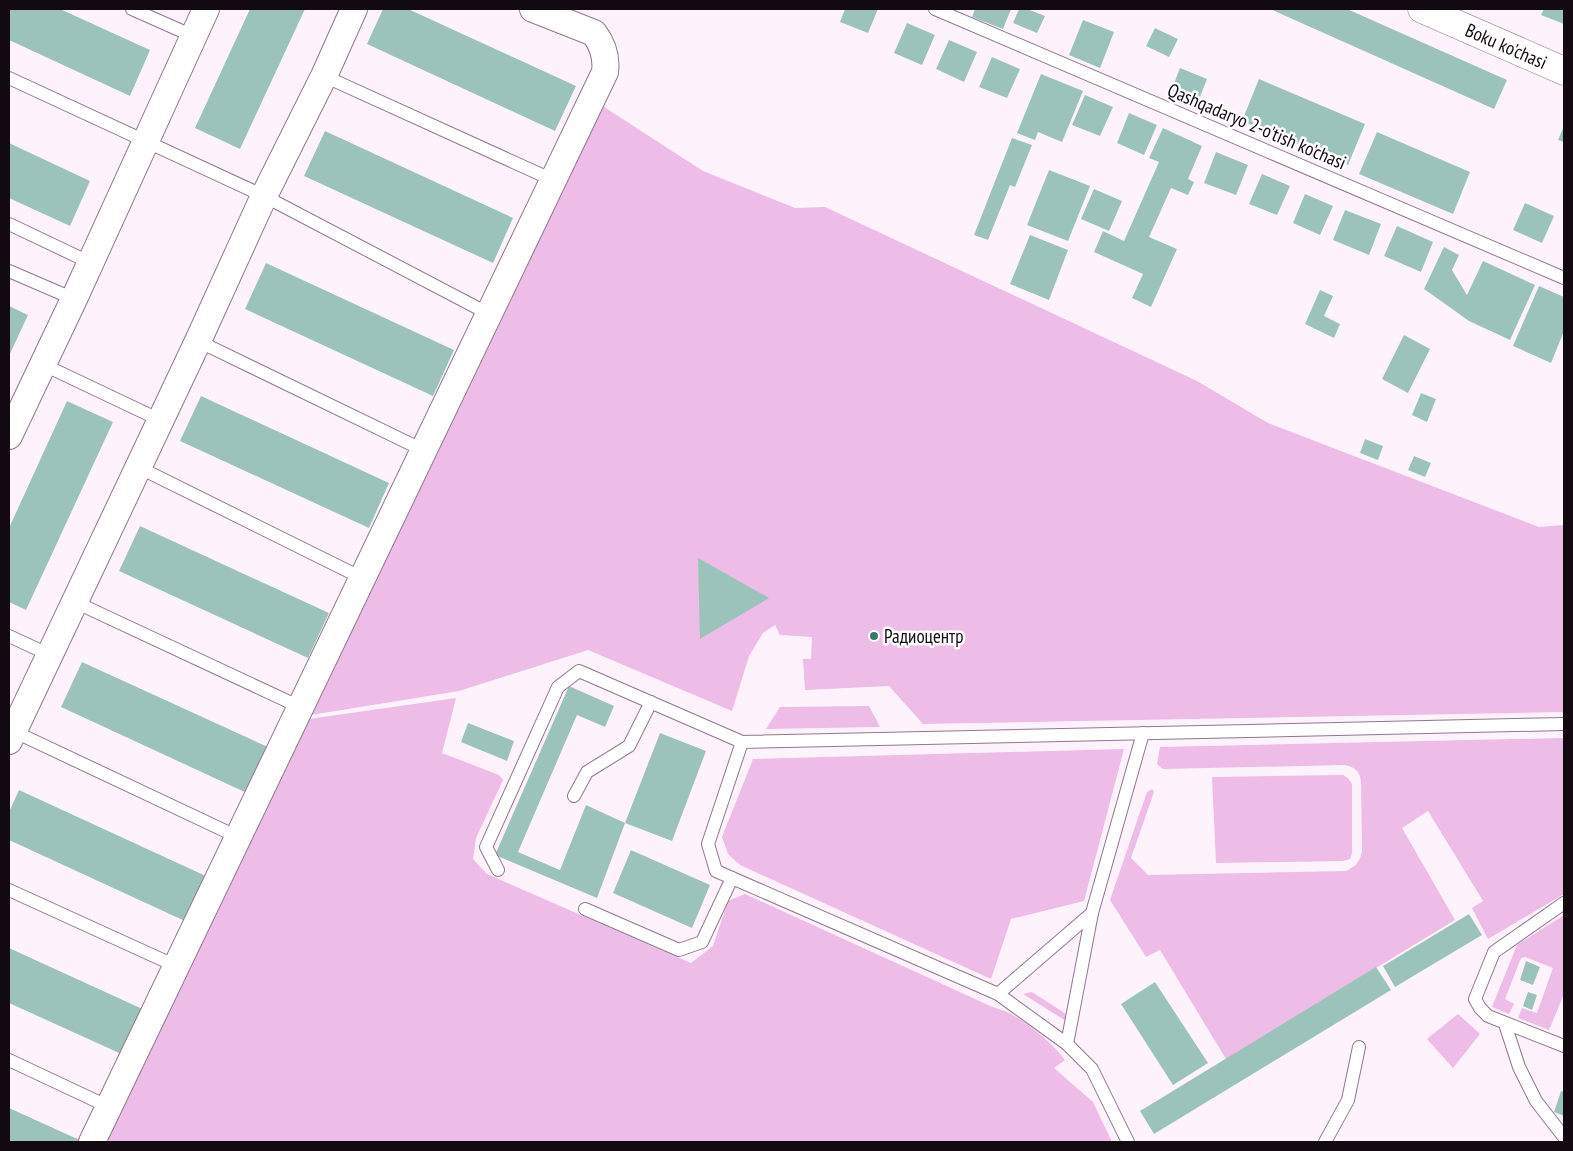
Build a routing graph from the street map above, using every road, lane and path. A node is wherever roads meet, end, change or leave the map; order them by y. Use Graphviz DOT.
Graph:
graph roads {
  1 [pos="132,9"];
  2 [pos="206,9"];
  3 [pos="354,9"];
  4 [pos="533,9"];
  5 [pos="935,9"];
  6 [pos="1422,9"];
  7 [pos="193,36"];
  8 [pos="1564,71"];
  9 [pos="324,76"];
  10 [pos="9,78"];
  11 [pos="145,141"];
  12 [pos="553,180"];
  13 [pos="264,196"];
  14 [pos="9,224"];
  15 [pos="89,262"];
  16 [pos="9,271"];
  17 [pos="1564,278"];
  18 [pos="74,299"];
  19 [pos="488,314"];
  20 [pos="198,341"];
  21 [pos="42,364"];
  22 [pos="14,409"];
  23 [pos="160,420"];
  24 [pos="9,436"];
  25 [pos="423,450"];
  26 [pos="138,467"];
  27 [pos="362,578"];
  28 [pos="75,602"];
  29 [pos="9,636"];
  30 [pos="50,655"];
  31 [pos="651,702"];
  32 [pos="300,707"];
  33 [pos="1564,724"];
  34 [pos="1143,733"];
  35 [pos="11,736"];
  36 [pos="742,742"];
  37 [pos="574,796"];
  38 [pos="238,837"];
  39 [pos="498,870"];
  40 [pos="732,878"];
  41 [pos="9,890"];
  42 [pos="1564,903"];
  43 [pos="585,909"];
  44 [pos="1092,913"];
  45 [pos="176,966"];
  46 [pos="998,994"];
  47 [pos="1505,1024"];
  48 [pos="1067,1044"];
  49 [pos="1564,1046"];
  50 [pos="1359,1048"];
  51 [pos="9,1060"];
  52 [pos="109,1107"];
  53 [pos="1564,1137"];
  54 [pos="92,1142"];
  55 [pos="1128,1142"];
  56 [pos="1325,1142"];
  1 -- 7 [label="lane"];
  2 -- 7 [label="street"];
  3 -- 9 [label="street"];
  4 -- 12 [label="street"];
  5 -- 17 [label="lane, Qashqadaryo 2-o'tish ko'chasi"];
  6 -- 8 [label="street, Boku ko'chasi"];
  7 -- 11 [label="street"];
  9 -- 12 [label="lane"];
  9 -- 13 [label="street"];
  10 -- 11 [label="lane"];
  11 -- 13 [label="lane"];
  11 -- 15 [label="street"];
  12 -- 19 [label="street"];
  13 -- 19 [label="lane"];
  13 -- 20 [label="street"];
  14 -- 15 [label="lane"];
  15 -- 18 [label="street"];
  16 -- 18 [label="lane"];
  18 -- 21 [label="street"];
  19 -- 25 [label="street"];
  20 -- 23 [label="street"];
  20 -- 25 [label="lane"];
  21 -- 22 [label="street"];
  21 -- 23 [label="lane"];
  22 -- 24 [label="street"];
  23 -- 26 [label="street"];
  25 -- 27 [label="street"];
  26 -- 27 [label="lane"];
  26 -- 28 [label="street"];
  27 -- 32 [label="street"];
  28 -- 30 [label="street"];
  28 -- 32 [label="lane"];
  29 -- 30 [label="lane"];
  30 -- 35 [label="street"];
  31 -- 36 [label="lane"];
  31 -- 37 [label="lane"];
  31 -- 39 [label="lane"];
  32 -- 38 [label="street"];
  33 -- 34 [label="lane"];
  34 -- 36 [label="lane"];
  34 -- 44 [label="lane"];
  35 -- 38 [label="lane"];
  36 -- 40 [label="lane"];
  38 -- 45 [label="street"];
  40 -- 43 [label="lane"];
  40 -- 46 [label="lane"];
  41 -- 45 [label="lane"];
  42 -- 47 [label="lane"];
  44 -- 46 [label="lane"];
  44 -- 48 [label="lane"];
  45 -- 52 [label="street"];
  46 -- 48 [label="lane"];
  47 -- 49 [label="lane"];
  47 -- 53 [label="lane"];
  48 -- 55 [label="lane"];
  50 -- 56 [label="lane"];
  51 -- 52 [label="lane"];
  52 -- 54 [label="street"];
}
